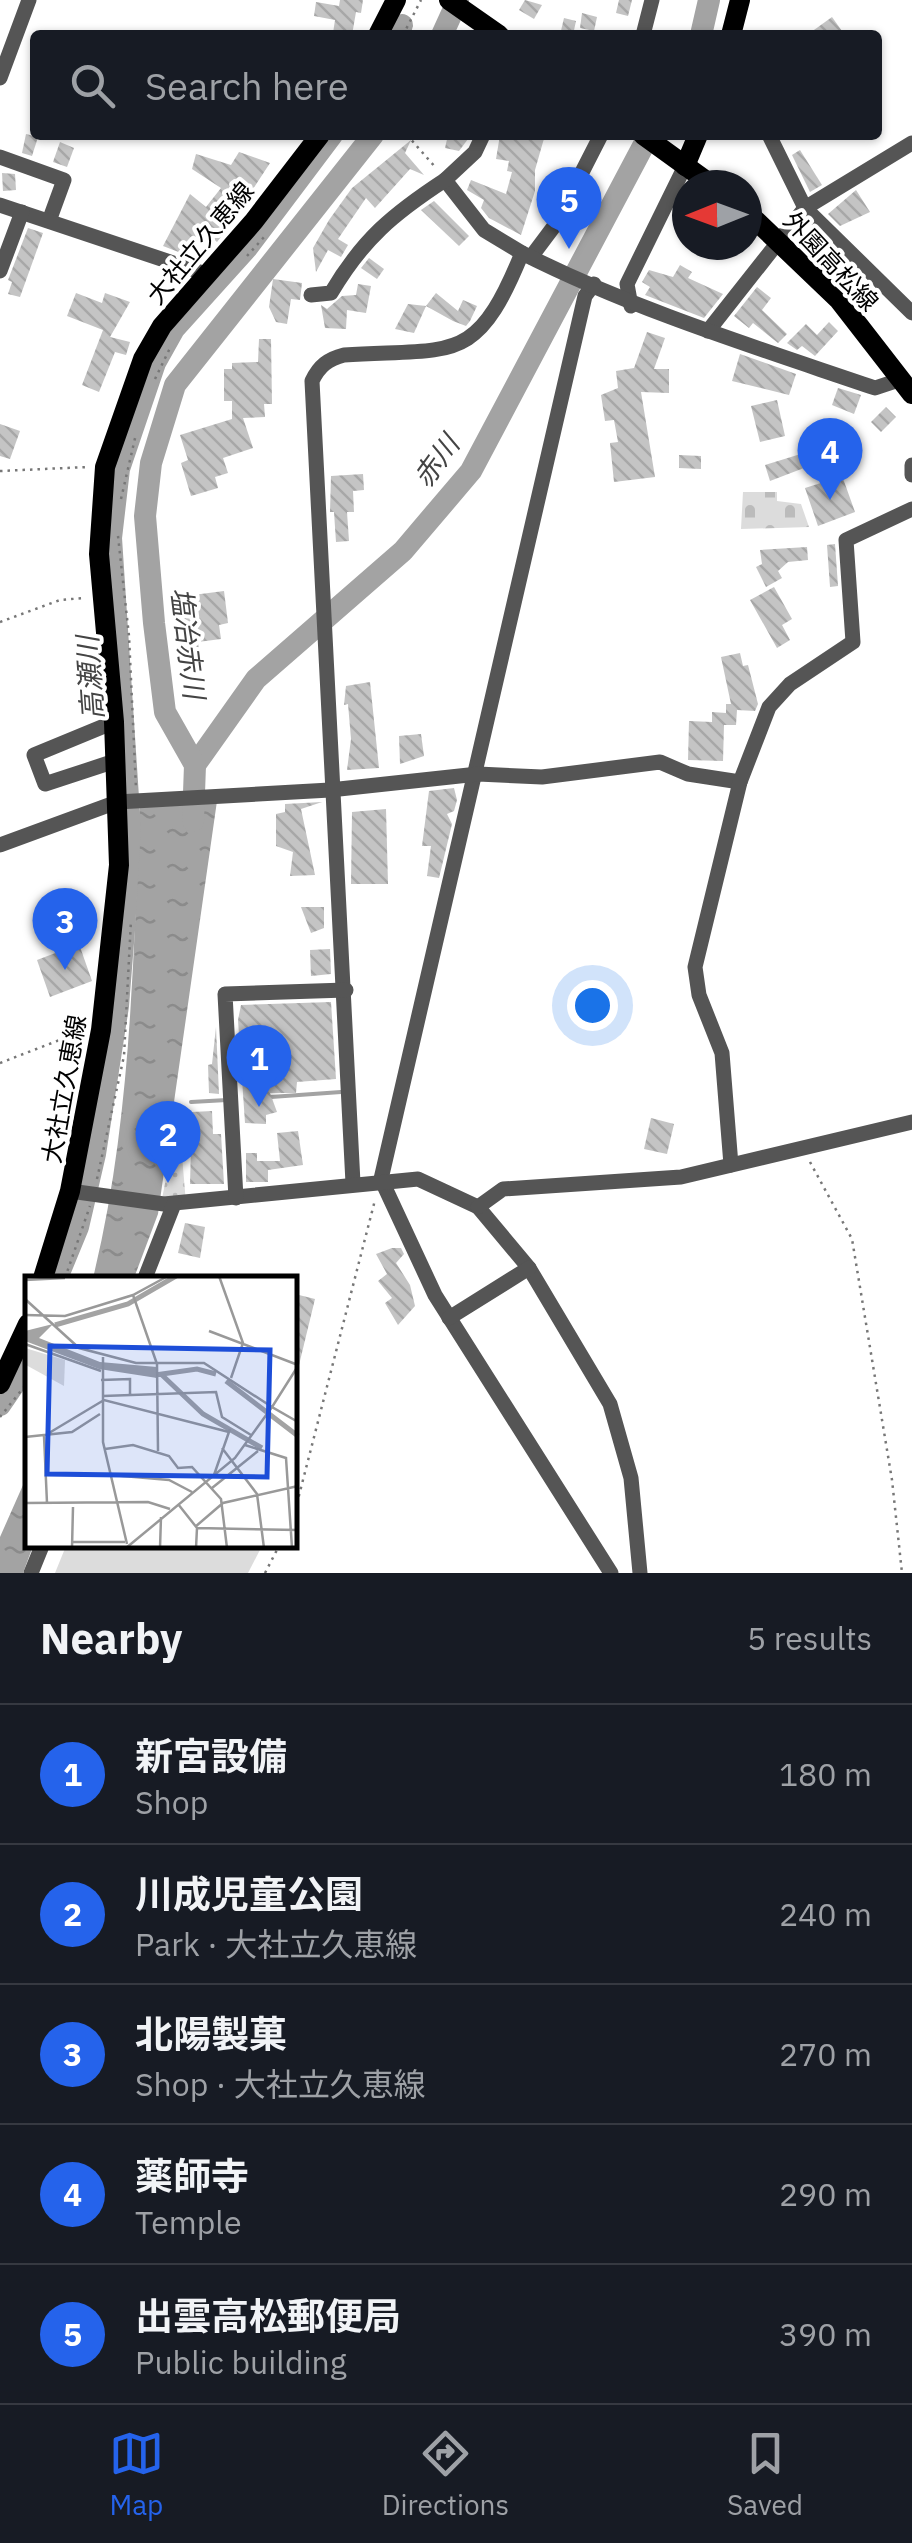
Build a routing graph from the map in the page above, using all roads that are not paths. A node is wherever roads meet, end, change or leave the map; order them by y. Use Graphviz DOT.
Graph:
graph roads {
  1 [pos="29,0"];
  2 [pos="396,0"];
  3 [pos="652,0"];
  4 [pos="740,0"];
  5 [pos="456,5"];
  6 [pos="381,30"];
  7 [pos="492,30"];
  8 [pos="644,30"];
  9 [pos="732,30"];
  10 [pos="0,78"];
  11 [pos="316,140"];
  12 [pos="481,140"];
  13 [pos="598,140"];
  14 [pos="650,140"];
  15 [pos="694,140"];
  16 [pos="771,140"];
  17 [pos="912,143"];
  18 [pos="0,157"];
  19 [pos="678,161"];
  20 [pos="691,170"];
  21 [pos="445,180"];
  22 [pos="0,205"];
  23 [pos="805,208"];
  24 [pos="22,212"];
  25 [pos="49,221"];
  26 [pos="762,225"];
  27 [pos="778,238"];
  28 [pos="527,255"];
  29 [pos="0,271"];
  30 [pos="206,274"];
  31 [pos="594,284"];
  32 [pos="310,295"];
  33 [pos="631,306"];
  34 [pos="912,312"];
  35 [pos="708,331"];
  36 [pos="906,387"];
  37 [pos="912,465"];
  38 [pos="912,474"];
  39 [pos="912,508"];
  40 [pos="114,722"];
  41 [pos="115,762"];
  42 [pos="478,774"];
  43 [pos="740,782"];
  44 [pos="330,790"];
  45 [pos="127,801"];
  46 [pos="0,844"];
  47 [pos="346,990"];
  48 [pos="912,1116"];
  49 [pos="730,1166"];
  50 [pos="381,1180"];
  51 [pos="353,1183"];
  52 [pos="70,1191"];
  53 [pos="236,1198"];
  54 [pos="169,1204"];
  55 [pos="478,1207"];
  56 [pos="529,1268"];
  57 [pos="44,1276"];
  58 [pos="146,1276"];
  59 [pos="449,1318"];
  60 [pos="25,1332"];
  61 [pos="0,1384"];
  62 [pos="41,1548"];
  63 [pos="31,1573"];
  64 [pos="610,1573"];
  65 [pos="640,1573"];
  1 -- 10 [label="street"];
  2 -- 6 [label="main road"];
  3 -- 8 [label="street"];
  4 -- 9 [label="main road"];
  5 -- 7 [label="main road"];
  11 -- 30 [label="main road, 大社立久恵線"];
  12 -- 21 [label="street"];
  13 -- 28 [label="street"];
  14 -- 19 [label="main road"];
  15 -- 19 [label="main road"];
  16 -- 23 [label="street"];
  17 -- 23 [label="street"];
  18 -- 25 [label="street"];
  19 -- 20 [label="main road"];
  19 -- 33 [label="street"];
  21 -- 28 [label="street"];
  21 -- 32 [label="street"];
  22 -- 24 [label="street"];
  23 -- 27 [label="street"];
  23 -- 34 [label="street"];
  24 -- 25 [label="street"];
  24 -- 29 [label="street"];
  25 -- 30 [label="street"];
  26 -- 27 [label="main road, 外園高松線"];
  27 -- 35 [label="street"];
  27 -- 36 [label="main road, 外園高松線"];
  28 -- 31 [label="street"];
  28 -- 44 [label="street"];
  30 -- 40 [label="main road, 大社立久恵線"];
  31 -- 33 [label="street"];
  31 -- 42 [label="street"];
  33 -- 35 [label="street"];
  35 -- 36 [label="street"];
  37 -- 38 [label="street"];
  39 -- 43 [label="street"];
  40 -- 41 [label="main road, 大社立久恵線"];
  40 -- 41 [label="street"];
  41 -- 45 [label="main road, 大社立久恵線"];
  42 -- 43 [label="street"];
  42 -- 44 [label="street"];
  42 -- 50 [label="street"];
  43 -- 49 [label="street"];
  44 -- 45 [label="street"];
  44 -- 47 [label="street"];
  45 -- 46 [label="street"];
  45 -- 52 [label="main road, 大社立久恵線"];
  47 -- 51 [label="street"];
  47 -- 53 [label="street"];
  48 -- 49 [label="street"];
  49 -- 55 [label="street"];
  50 -- 51 [label="street"];
  50 -- 55 [label="street"];
  50 -- 59 [label="street"];
  51 -- 53 [label="street"];
  52 -- 54 [label="street"];
  52 -- 57 [label="main road, 大社立久恵線"];
  53 -- 54 [label="street"];
  54 -- 58 [label="street"];
  55 -- 56 [label="street"];
  56 -- 59 [label="street"];
  56 -- 65 [label="street"];
  59 -- 64 [label="street"];
  60 -- 61 [label="main road"];
  62 -- 63 [label="street"];
}
